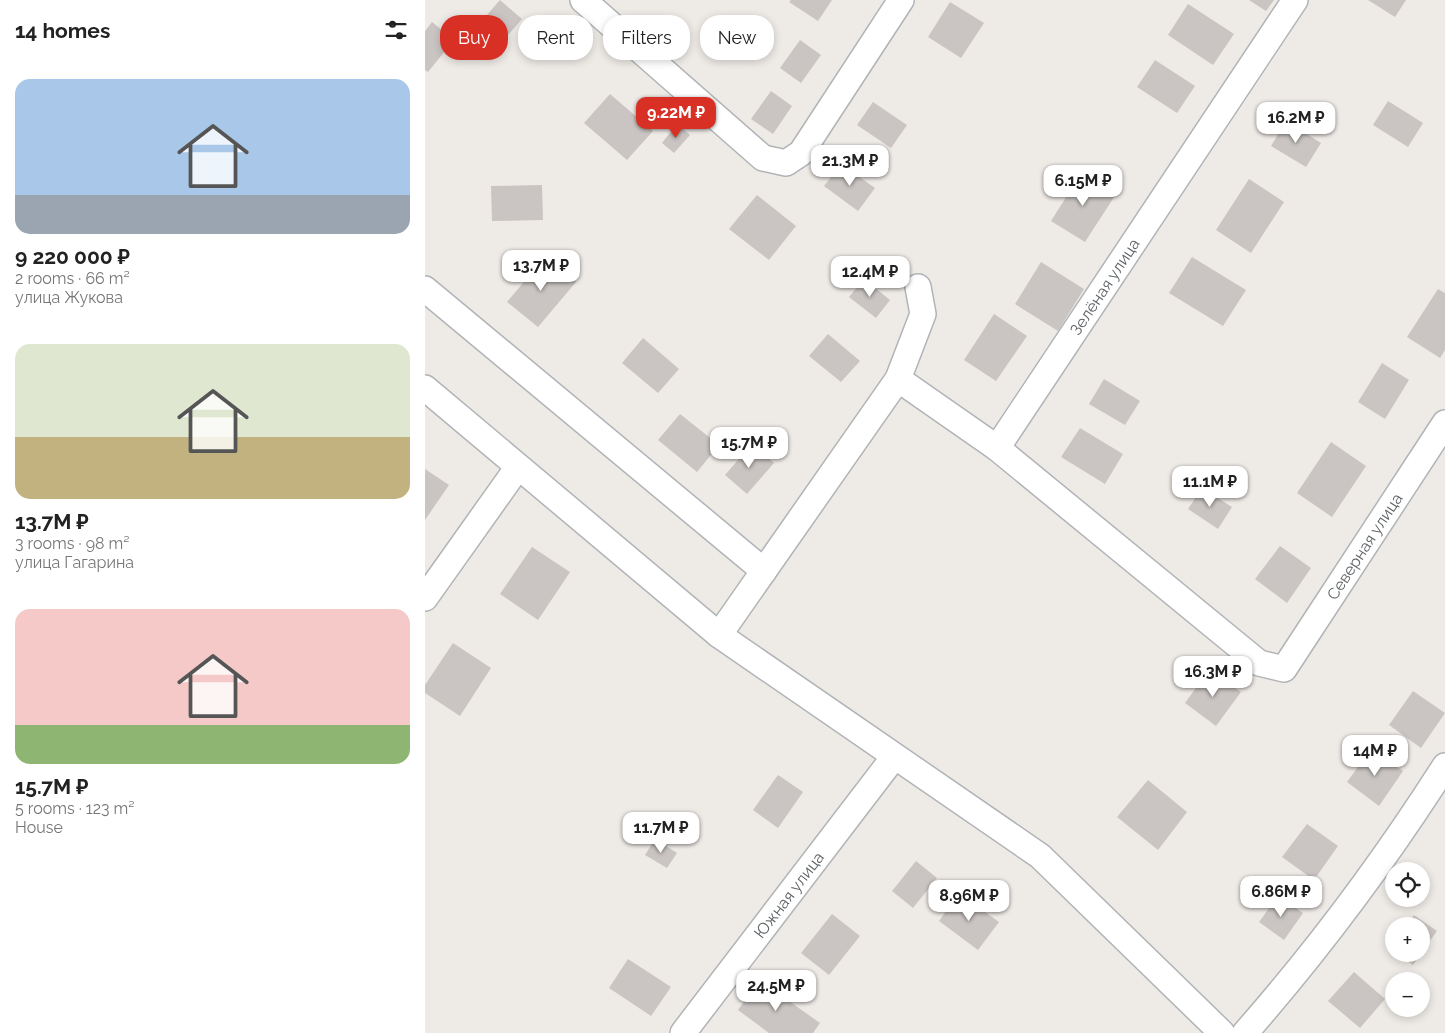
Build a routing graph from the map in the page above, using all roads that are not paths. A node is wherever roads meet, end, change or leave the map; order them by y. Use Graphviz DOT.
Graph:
graph roads {
  1 [pos="583,0"];
  2 [pos="901,0"];
  3 [pos="1295,0"];
  4 [pos="918,287"];
  5 [pos="425,289"];
  6 [pos="899,379"];
  7 [pos="425,388"];
  8 [pos="1445,423"];
  9 [pos="997,448"];
  10 [pos="518,467"];
  11 [pos="764,571"];
  12 [pos="425,598"];
  13 [pos="719,635"];
  14 [pos="893,757"];
  15 [pos="1445,766"];
  16 [pos="1209,1029"];
  17 [pos="683,1033"];
  18 [pos="1245,1033"];
  1 -- 2 [label="street"];
  3 -- 9 [label="street, Зелёная улица"];
  4 -- 6 [label="street"];
  5 -- 11 [label="street"];
  6 -- 9 [label="street"];
  6 -- 11 [label="street"];
  7 -- 10 [label="street"];
  8 -- 9 [label="street, Северная улица"];
  10 -- 12 [label="street"];
  10 -- 13 [label="street"];
  11 -- 13 [label="street"];
  13 -- 14 [label="street"];
  14 -- 16 [label="street"];
  14 -- 17 [label="street, Южная улица"];
  15 -- 18 [label="street"];
}
